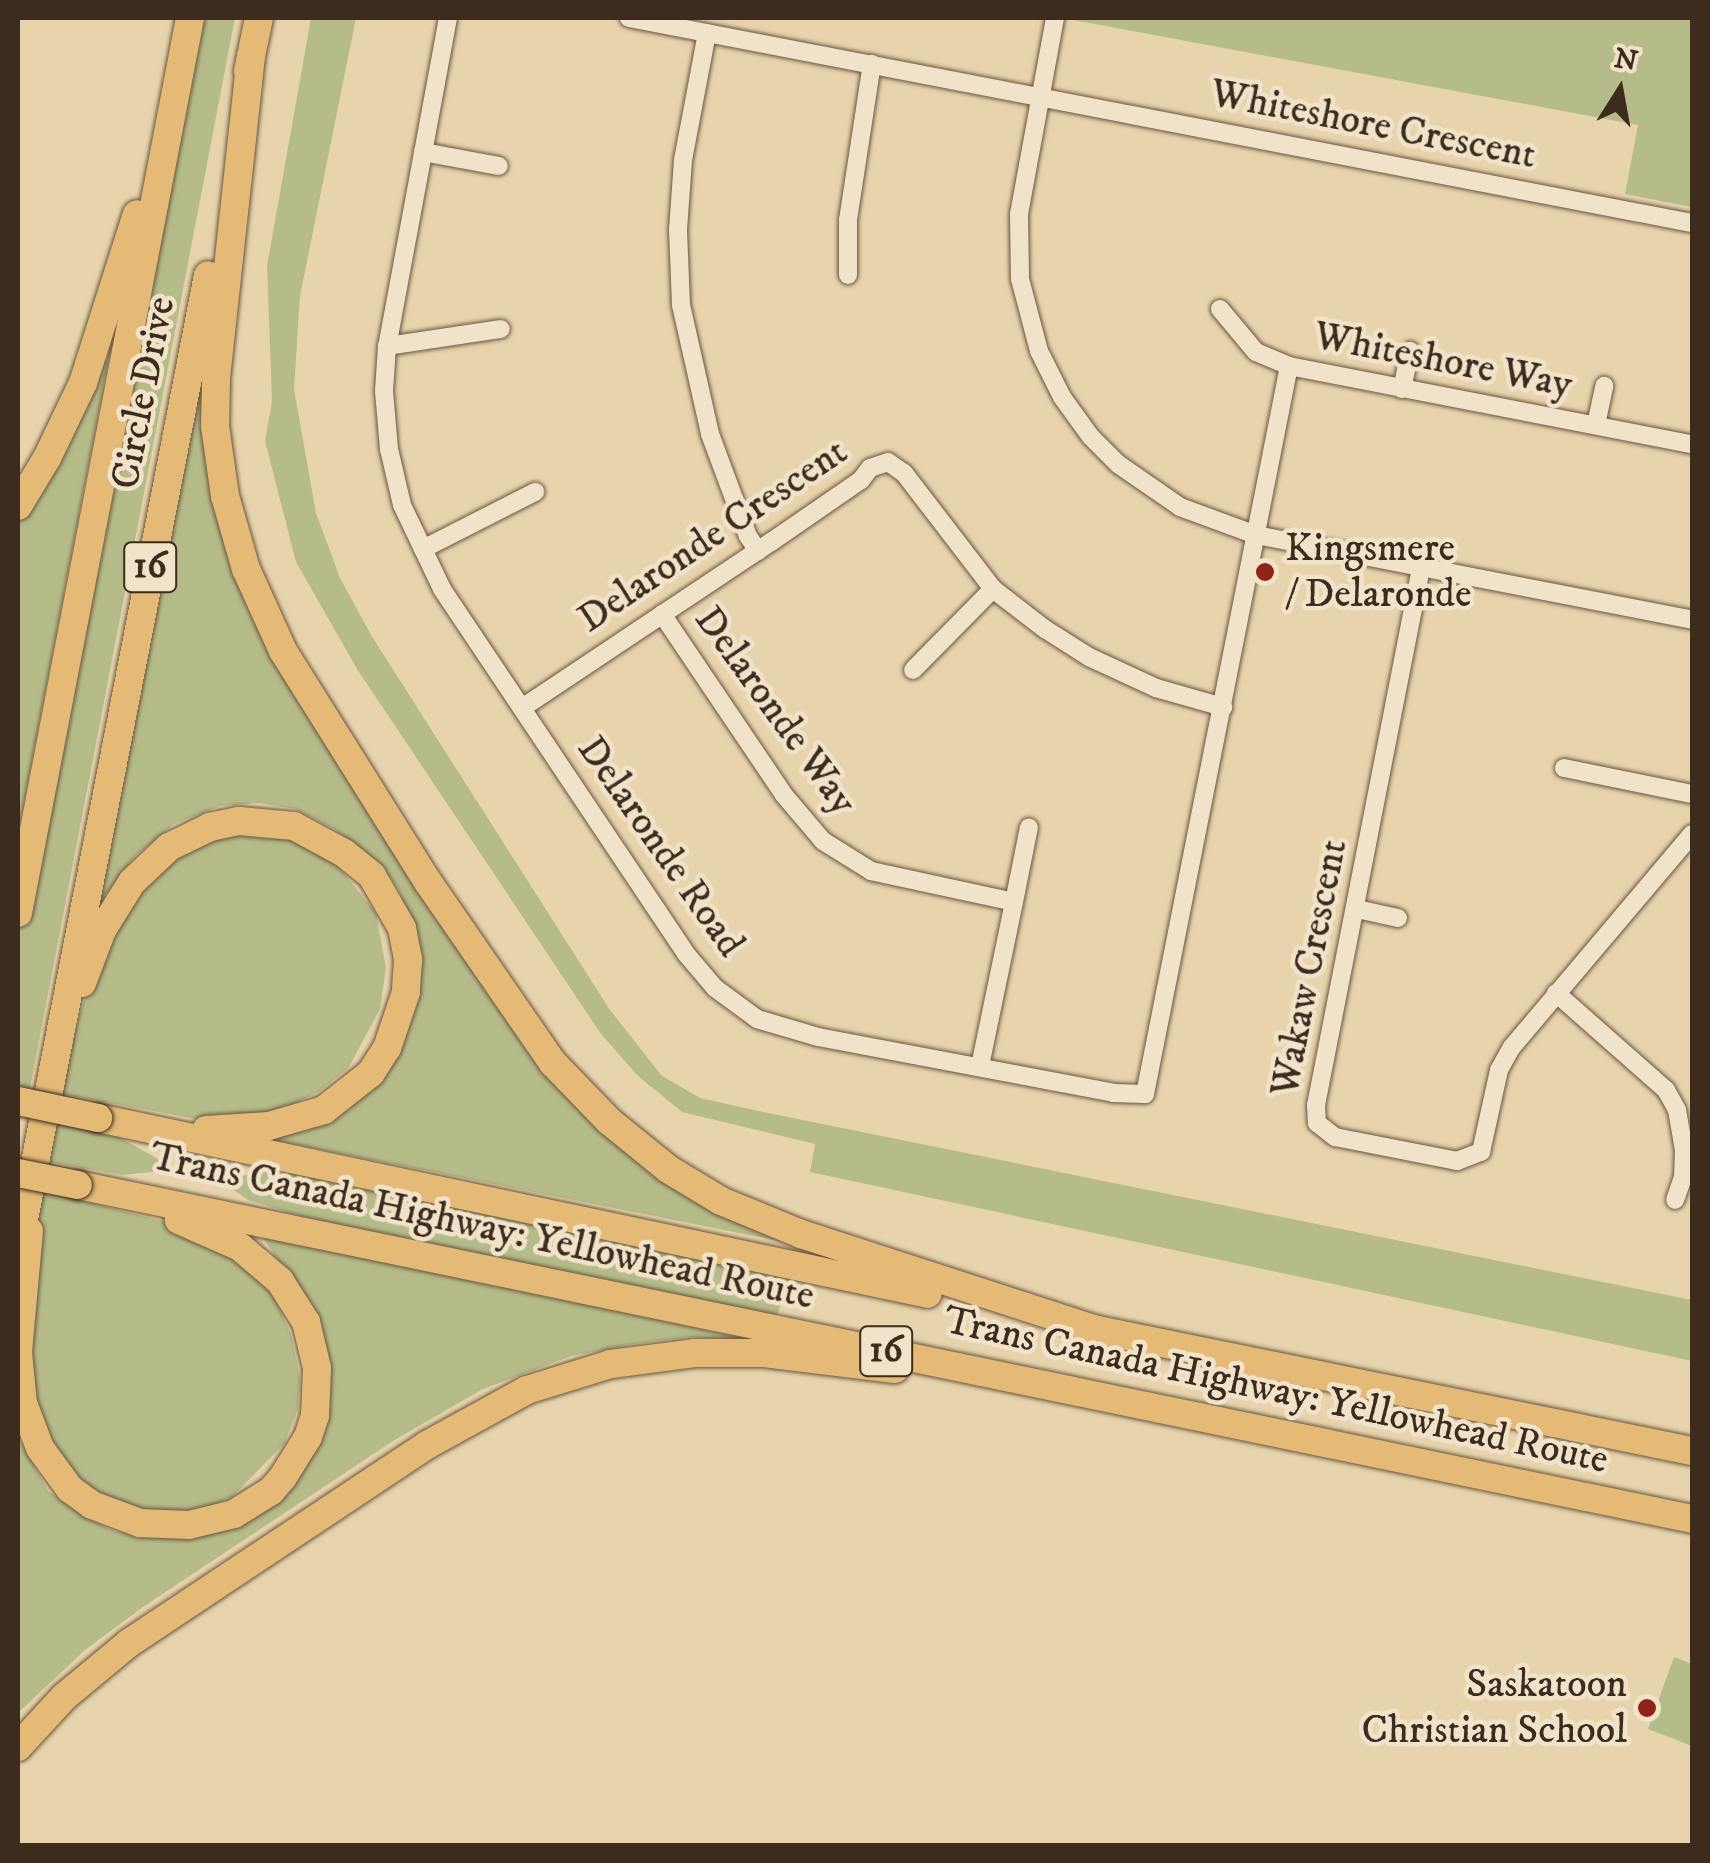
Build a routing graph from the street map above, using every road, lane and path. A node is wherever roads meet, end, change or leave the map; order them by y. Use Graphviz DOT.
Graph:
graph roads {
  1 [pos="258,18"];
  2 [pos="448,18"];
  3 [pos="629,18"];
  4 [pos="1055,18"];
  5 [pos="188,26"];
  6 [pos="707,33"];
  7 [pos="252,56"];
  8 [pos="872,64"];
  9 [pos="1040,96"];
  10 [pos="424,152"];
  11 [pos="499,166"];
  12 [pos="1692,224"];
  13 [pos="848,275"];
  14 [pos="1220,309"];
  15 [pos="501,329"];
  16 [pos="387,346"];
  17 [pos="1410,350"];
  18 [pos="1288,366"];
  19 [pos="1604,386"];
  20 [pos="1402,388"];
  21 [pos="1596,425"];
  22 [pos="1692,444"];
  23 [pos="535,492"];
  24 [pos="18,506"];
  25 [pos="1256,535"];
  26 [pos="423,549"];
  27 [pos="758,551"];
  28 [pos="1421,568"];
  29 [pos="993,590"];
  30 [pos="662,614"];
  31 [pos="1692,620"];
  32 [pos="913,670"];
  33 [pos="1223,707"];
  34 [pos="522,708"];
  35 [pos="1564,768"];
  36 [pos="1692,794"];
  37 [pos="1028,827"];
  38 [pos="1692,834"];
  39 [pos="1014,902"];
  40 [pos="1357,908"];
  41 [pos="18,913"];
  42 [pos="1398,918"];
  43 [pos="1556,993"];
  44 [pos="980,1066"];
  45 [pos="49,1079"];
  46 [pos="18,1101"];
  47 [pos="98,1118"];
  48 [pos="38,1144"];
  49 [pos="18,1173"];
  50 [pos="78,1185"];
  51 [pos="1675,1200"];
  52 [pos="18,1250"];
  53 [pos="1097,1330"];
  54 [pos="1094,1394"];
  55 [pos="1692,1452"];
  56 [pos="1692,1519"];
  57 [pos="18,1747"];
  1 -- 7 [label="highway, Circle Drive / 16"];
  2 -- 10 [label="street, Delaronde Road"];
  3 -- 6 [label="street"];
  4 -- 9 [label="street"];
  5 -- 24 [label="highway"];
  5 -- 41 [label="highway, Circle Drive / 16"];
  6 -- 8 [label="street"];
  6 -- 27 [label="street"];
  7 -- 45 [label="highway, Circle Drive / 16"];
  7 -- 53 [label="highway"];
  8 -- 9 [label="street"];
  8 -- 13 [label="street"];
  9 -- 12 [label="street, Whiteshore Crescent"];
  9 -- 25 [label="street"];
  10 -- 11 [label="street"];
  10 -- 16 [label="street, Delaronde Road"];
  14 -- 18 [label="street"];
  15 -- 16 [label="street"];
  16 -- 26 [label="street, Delaronde Road"];
  17 -- 20 [label="street"];
  18 -- 20 [label="street, Whiteshore Way"];
  18 -- 25 [label="street, Whiteshore Way"];
  19 -- 21 [label="street"];
  20 -- 21 [label="street, Whiteshore Way"];
  21 -- 22 [label="street, Whiteshore Way"];
  23 -- 26 [label="street"];
  25 -- 28 [label="street"];
  25 -- 33 [label="street, Delaronde Road"];
  26 -- 34 [label="street, Delaronde Road"];
  27 -- 29 [label="street, Delaronde Crescent"];
  27 -- 30 [label="street, Delaronde Crescent"];
  28 -- 31 [label="street"];
  28 -- 40 [label="street, Wakaw Crescent"];
  29 -- 32 [label="street"];
  29 -- 33 [label="street, Delaronde Crescent"];
  30 -- 34 [label="street, Delaronde Crescent"];
  30 -- 39 [label="street, Delaronde Way"];
  33 -- 44 [label="street, Delaronde Road"];
  34 -- 44 [label="street, Delaronde Road"];
  35 -- 36 [label="street"];
  37 -- 39 [label="street"];
  38 -- 43 [label="street, Wakaw Crescent"];
  39 -- 44 [label="street"];
  40 -- 42 [label="street"];
  40 -- 43 [label="street, Wakaw Crescent"];
  43 -- 51 [label="street"];
  45 -- 47 [label="highway"];
  45 -- 48 [label="highway"];
  46 -- 47 [label="highway, 16, bridge"];
  47 -- 53 [label="highway, Trans Canada Highway: Yellowhead Route / 16"];
  48 -- 50 [label="highway"];
  48 -- 52 [label="highway"];
  49 -- 50 [label="highway, 16, bridge"];
  50 -- 54 [label="highway, Trans Canada Highway: Yellowhead Route / 16"];
  53 -- 55 [label="highway, Trans Canada Highway: Yellowhead Route / 16"];
  54 -- 56 [label="highway, Trans Canada Highway: Yellowhead Route / 16"];
  54 -- 57 [label="highway"];
}
